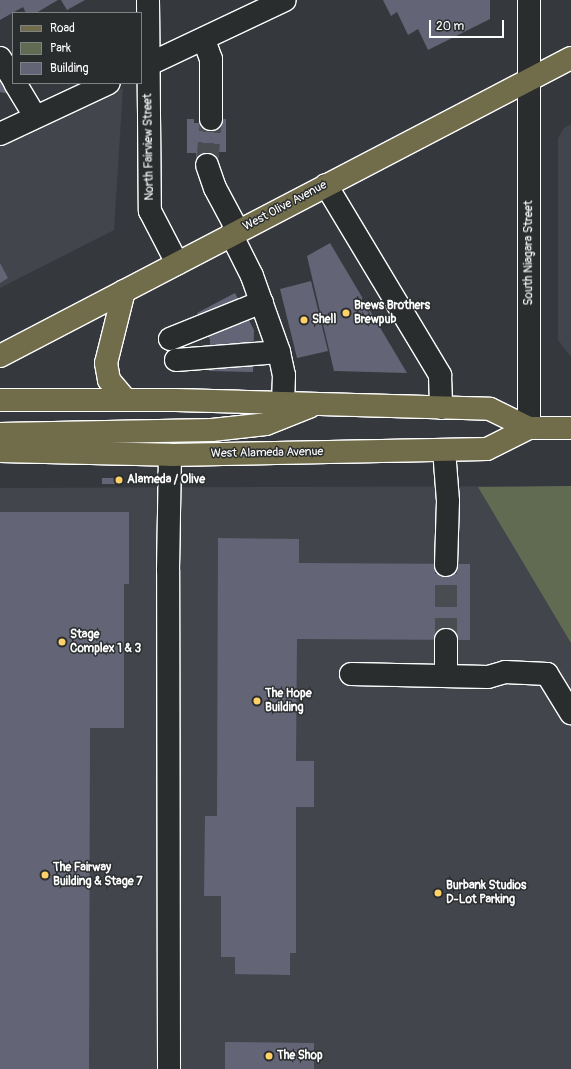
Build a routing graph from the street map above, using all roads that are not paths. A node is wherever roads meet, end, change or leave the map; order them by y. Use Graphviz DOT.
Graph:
graph roads {
  1 [pos="148,0"];
  2 [pos="285,0"];
  3 [pos="529,0"];
  4 [pos="204,40"];
  5 [pos="0,58"];
  6 [pos="571,58"];
  7 [pos="144,67"];
  8 [pos="12,77"];
  9 [pos="529,79"];
  10 [pos="16,84"];
  11 [pos="107,84"];
  12 [pos="36,116"];
  13 [pos="211,119"];
  14 [pos="0,134"];
  15 [pos="207,165"];
  16 [pos="326,185"];
  17 [pos="234,233"];
  18 [pos="177,263"];
  19 [pos="124,291"];
  20 [pos="262,302"];
  21 [pos="170,339"];
  22 [pos="279,352"];
  23 [pos="0,356"];
  24 [pos="176,360"];
  25 [pos="125,399"];
  26 [pos="0,400"];
  27 [pos="283,403"];
  28 [pos="318,404"];
  29 [pos="441,408"];
  30 [pos="529,428"];
  31 [pos="571,428"];
  32 [pos="0,434"];
  33 [pos="444,450"];
  34 [pos="0,451"];
  35 [pos="170,455"];
  36 [pos="446,565"];
  37 [pos="446,640"];
  38 [pos="351,674"];
  39 [pos="446,676"];
  40 [pos="571,713"];
  41 [pos="169,1069"];
  1 -- 7 [label="street, North Fairview Street"];
  2 -- 4 [label="street"];
  3 -- 9 [label="street, South Niagara Street"];
  4 -- 7 [label="street"];
  4 -- 13 [label="street"];
  5 -- 8 [label="street"];
  6 -- 9 [label="main road, West Olive Avenue"];
  7 -- 18 [label="street, North Fairview Street"];
  9 -- 16 [label="main road, West Olive Avenue"];
  9 -- 30 [label="street, South Niagara Street"];
  10 -- 12 [label="street"];
  11 -- 12 [label="street"];
  12 -- 14 [label="street"];
  15 -- 17 [label="street"];
  16 -- 17 [label="main road, West Olive Avenue"];
  16 -- 29 [label="street"];
  17 -- 18 [label="main road, West Olive Avenue"];
  17 -- 20 [label="street"];
  18 -- 19 [label="main road, West Olive Avenue"];
  19 -- 23 [label="main road, West Olive Avenue"];
  19 -- 25 [label="main road"];
  20 -- 21 [label="street"];
  20 -- 22 [label="street"];
  22 -- 24 [label="street"];
  22 -- 27 [label="street"];
  25 -- 26 [label="main road, West Alameda Avenue"];
  25 -- 27 [label="main road, West Alameda Avenue"];
  27 -- 28 [label="main road, West Alameda Avenue"];
  28 -- 29 [label="main road, West Alameda Avenue"];
  28 -- 32 [label="main road, West Alameda Avenue"];
  29 -- 30 [label="main road, West Alameda Avenue"];
  30 -- 31 [label="main road, West Alameda Avenue"];
  30 -- 33 [label="main road, West Alameda Avenue"];
  33 -- 35 [label="main road, West Alameda Avenue"];
  33 -- 36 [label="street"];
  34 -- 35 [label="main road, West Alameda Avenue"];
  35 -- 41 [label="street"];
  37 -- 39 [label="street"];
  38 -- 39 [label="street"];
  39 -- 40 [label="street"];
}
